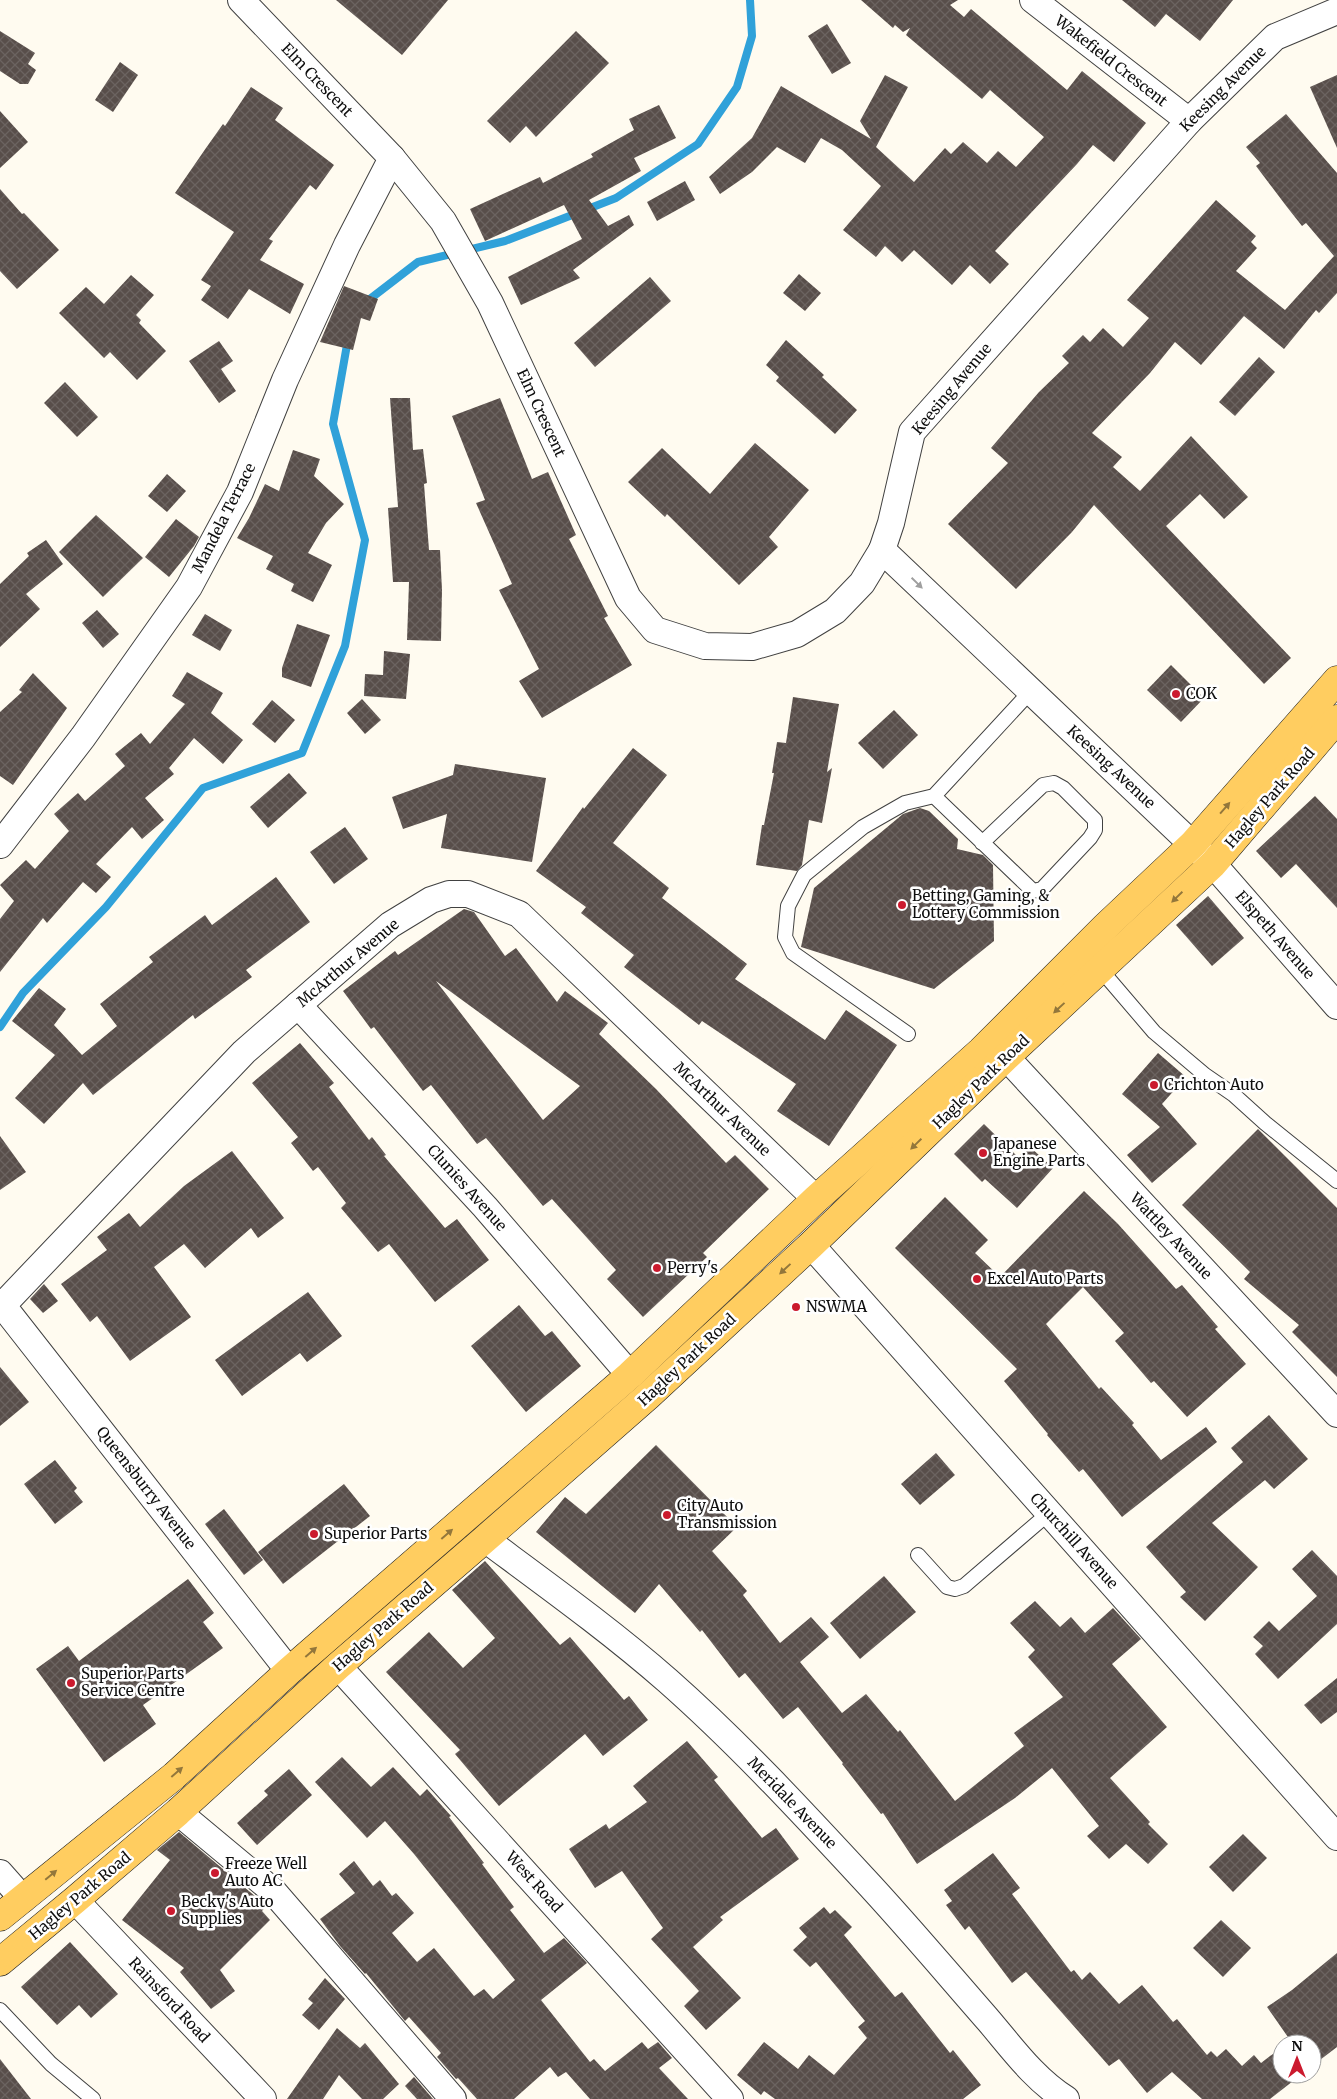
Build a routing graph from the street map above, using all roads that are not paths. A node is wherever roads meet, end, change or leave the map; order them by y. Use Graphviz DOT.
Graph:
graph roads {
  1 [pos="242,0"];
  2 [pos="1033,0"];
  3 [pos="1337,11"];
  4 [pos="1189,121"];
  5 [pos="392,158"];
  6 [pos="882,550"];
  7 [pos="1337,680"];
  8 [pos="1031,691"];
  9 [pos="1337,719"];
  10 [pos="934,796"];
  11 [pos="982,843"];
  12 [pos="1193,844"];
  13 [pos="0,845"];
  14 [pos="1213,864"];
  15 [pos="1101,970"];
  16 [pos="298,1005"];
  17 [pos="1337,1006"];
  18 [pos="908,1034"];
  19 [pos="1006,1057"];
  20 [pos="1337,1181"];
  21 [pos="816,1200"];
  22 [pos="811,1245"];
  23 [pos="1,1307"];
  24 [pos="630,1375"];
  25 [pos="1337,1414"];
  26 [pos="1049,1513"];
  27 [pos="485,1540"];
  28 [pos="918,1556"];
  29 [pos="338,1666"];
  30 [pos="290,1671"];
  31 [pos="178,1812"];
  32 [pos="1337,1837"];
  33 [pos="0,1873"];
  34 [pos="23,1899"];
  35 [pos="75,1900"];
  36 [pos="0,1917"];
  37 [pos="0,1962"];
  38 [pos="0,2010"];
  39 [pos="93,2099"];
  40 [pos="263,2099"];
  41 [pos="453,2099"];
  42 [pos="730,2099"];
  43 [pos="1066,2099"];
  1 -- 5 [label="street, Elm Crescent"];
  2 -- 4 [label="street, Wakefield Crescent"];
  3 -- 4 [label="street, Keesing Avenue"];
  4 -- 6 [label="street, Keesing Avenue"];
  5 -- 6 [label="street, Elm Crescent"];
  5 -- 13 [label="street, Mandela Terrace"];
  6 -- 8 [label="street, Keesing Avenue, one-way"];
  12 -- 7 [label="main road, Hagley Park Road, one-way"];
  8 -- 10 [label="lane"];
  8 -- 12 [label="street, Keesing Avenue"];
  9 -- 14 [label="main road, Hagley Park Road"];
  10 -- 11 [label="lane"];
  10 -- 18 [label="lane"];
  11 -- 11 [label="lane"];
  12 -- 14 [label="street, Keesing Avenue"];
  12 -- 21 [label="main road, Hagley Park Road"];
  14 -- 15 [label="main road, Hagley Park Road, one-way"];
  14 -- 17 [label="street, Elspeth Avenue"];
  15 -- 19 [label="main road, Hagley Park Road, one-way"];
  15 -- 20 [label="lane"];
  16 -- 21 [label="street, McArthur Avenue"];
  16 -- 23 [label="street, McArthur Avenue"];
  16 -- 24 [label="street, Clunies Avenue"];
  19 -- 22 [label="main road, Hagley Park Road, one-way"];
  19 -- 25 [label="street, Wattley Avenue"];
  21 -- 24 [label="main road, Hagley Park Road"];
  22 -- 26 [label="street, Churchill Avenue"];
  22 -- 27 [label="main road, Hagley Park Road, one-way"];
  23 -- 30 [label="street, Queensburry Avenue"];
  30 -- 24 [label="main road, Hagley Park Road, one-way"];
  26 -- 28 [label="lane"];
  26 -- 32 [label="street, Churchill Avenue"];
  27 -- 29 [label="main road, Hagley Park Road"];
  27 -- 43 [label="street, Meridale Avenue"];
  29 -- 31 [label="main road, Hagley Park Road"];
  29 -- 42 [label="street, West Road"];
  34 -- 30 [label="main road, Hagley Park Road, one-way"];
  31 -- 35 [label="main road, Hagley Park Road"];
  31 -- 41 [label="street"];
  33 -- 34 [label="street"];
  34 -- 36 [label="main road, Hagley Park Road"];
  35 -- 37 [label="main road, Hagley Park Road"];
  35 -- 40 [label="street, Rainsford Road"];
  38 -- 39 [label="lane"];
}
